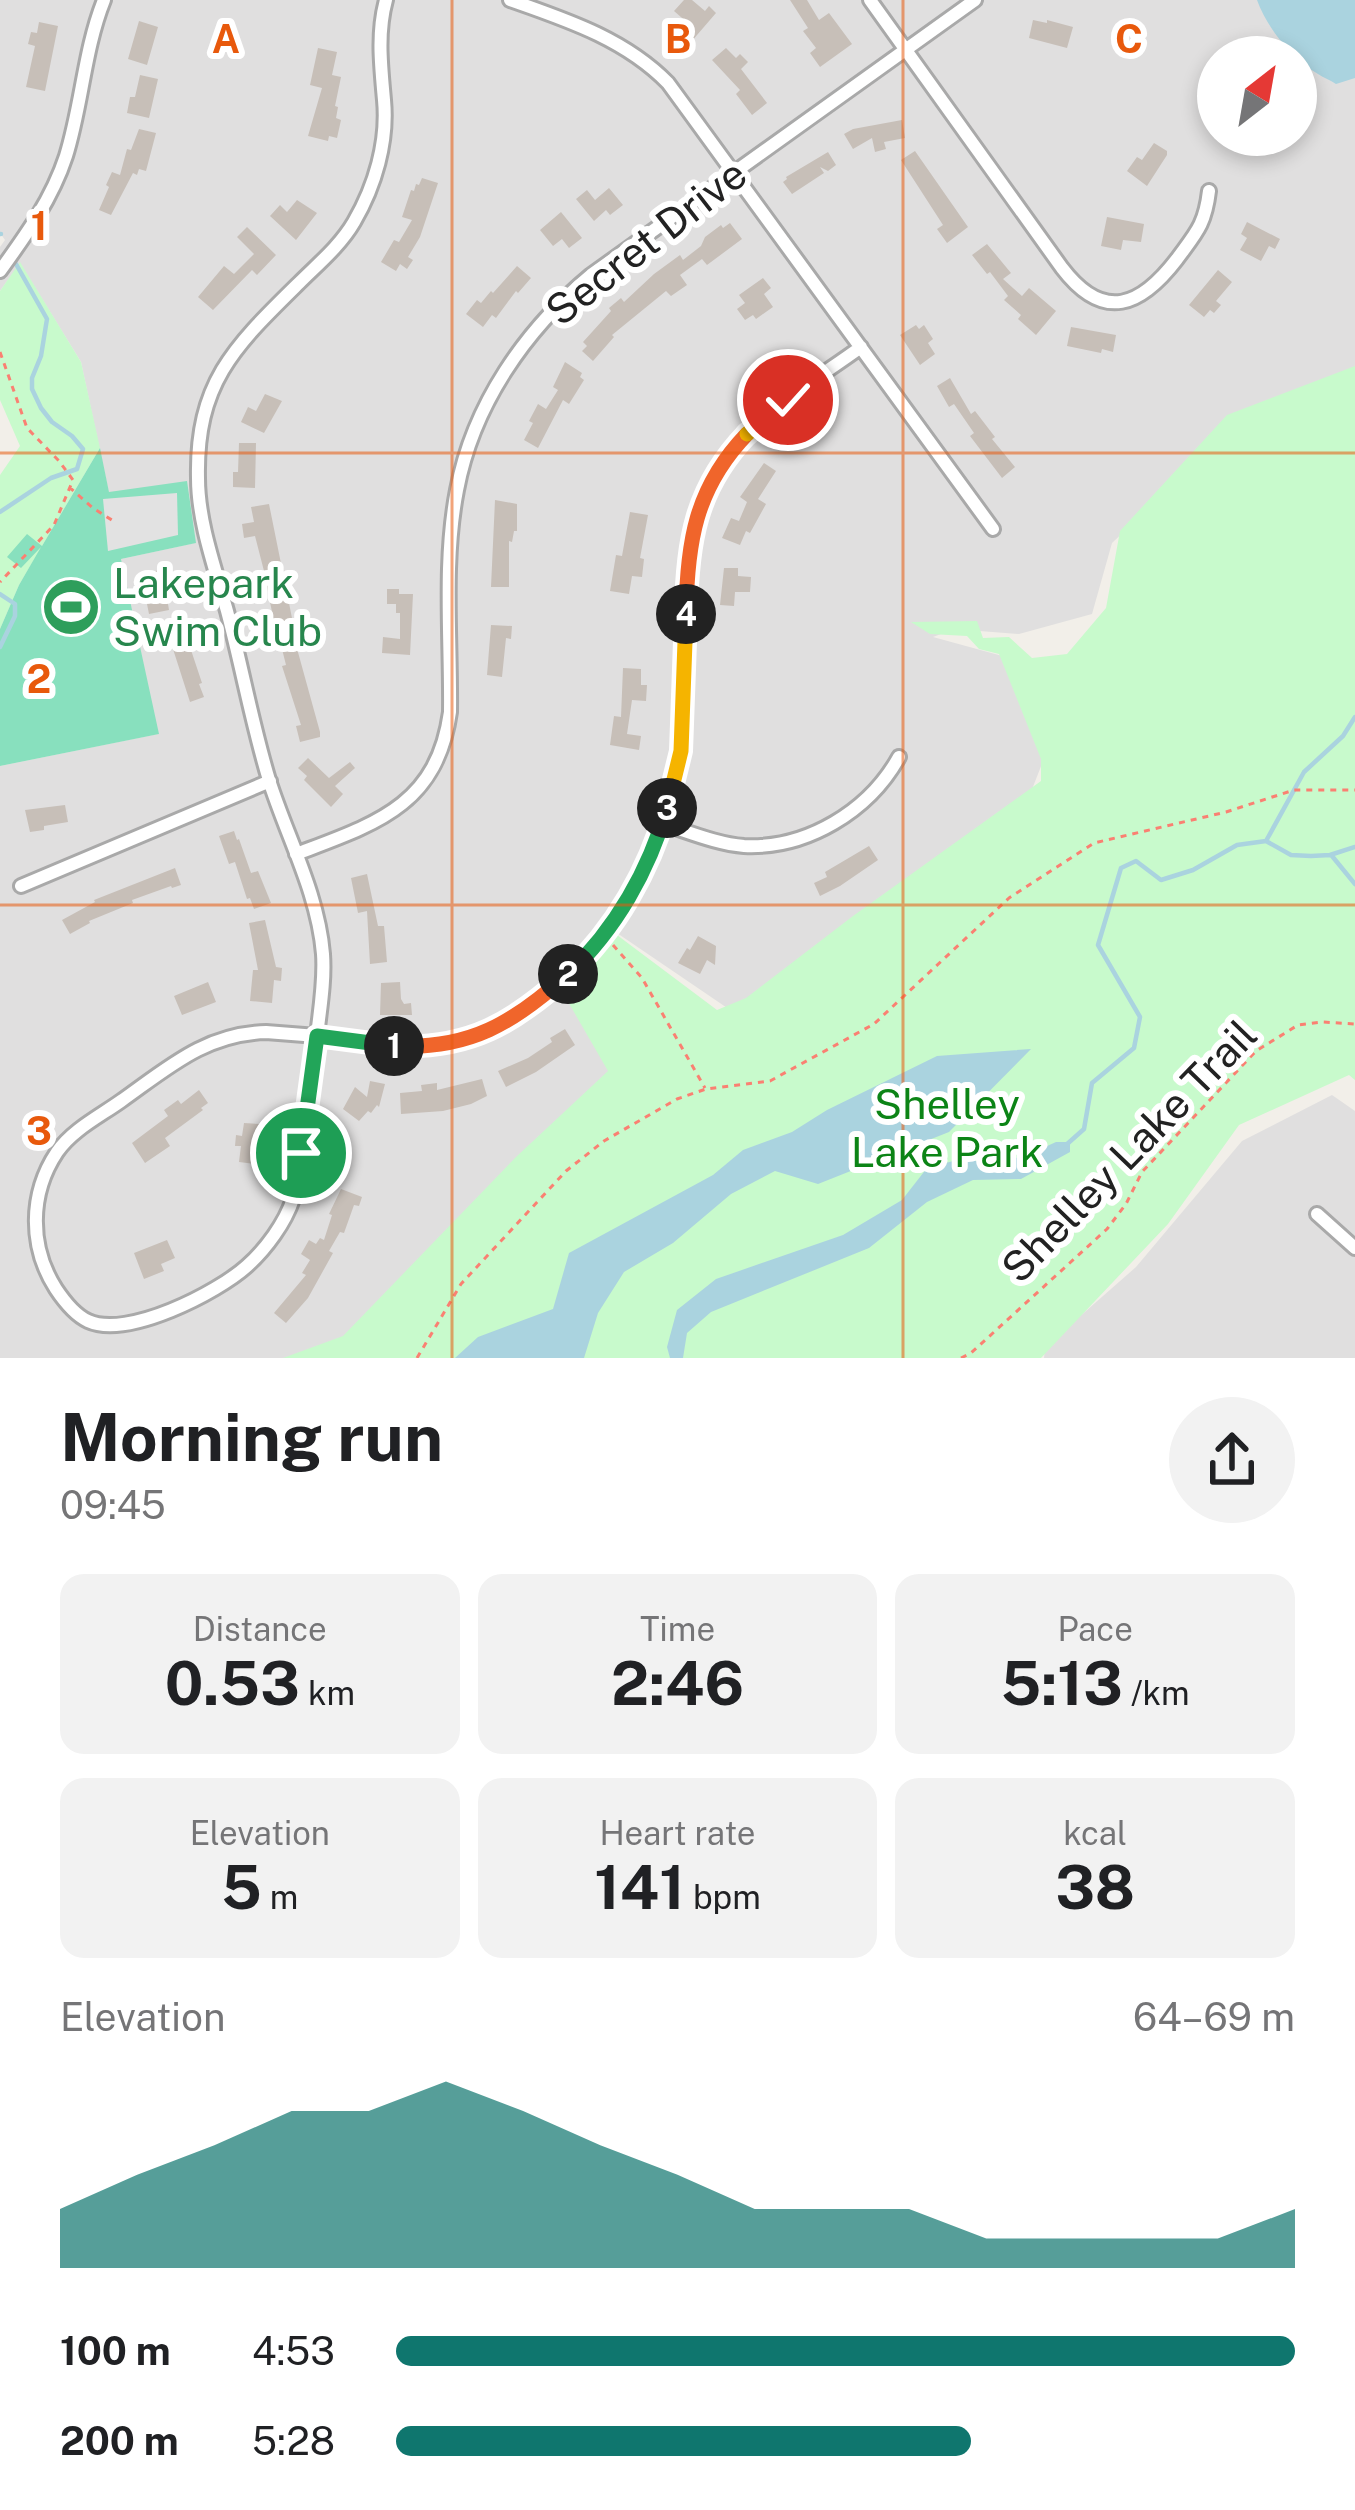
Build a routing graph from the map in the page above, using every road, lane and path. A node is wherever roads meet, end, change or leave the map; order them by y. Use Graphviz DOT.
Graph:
graph roads {
  1 [pos="104,0"];
  2 [pos="386,0"];
  3 [pos="869,0"];
  4 [pos="975,0"];
  5 [pos="516,1"];
  6 [pos="905,50"];
  7 [pos="734,171"];
  8 [pos="1209,191"];
  9 [pos="0,271"];
  10 [pos="861,347"];
  11 [pos="0,352"];
  12 [pos="69,487"];
  13 [pos="115,522"];
  14 [pos="993,529"];
  15 [pos="0,582"];
  16 [pos="898,757"];
  17 [pos="270,781"];
  18 [pos="1355,790"];
  19 [pos="663,824"];
  20 [pos="296,854"];
  21 [pos="21,886"];
  22 [pos="603,935"];
  23 [pos="1355,1024"];
  24 [pos="317,1036"];
  25 [pos="706,1089"];
  26 [pos="1317,1214"];
  27 [pos="1355,1248"];
  28 [pos="417,1358"];
  29 [pos="961,1358"];
  1 -- 9 [label="street"];
  2 -- 17 [label="street"];
  3 -- 6 [label="street"];
  4 -- 6 [label="street, Secret Drive"];
  5 -- 7 [label="street"];
  6 -- 7 [label="street, Secret Drive"];
  6 -- 8 [label="street"];
  7 -- 10 [label="street"];
  7 -- 20 [label="street, Secret Drive"];
  10 -- 14 [label="street"];
  10 -- 19 [label="street"];
  11 -- 12 [label="path"];
  12 -- 13 [label="path"];
  12 -- 15 [label="path"];
  16 -- 19 [label="street"];
  17 -- 20 [label="street"];
  17 -- 21 [label="street"];
  18 -- 25 [label="path"];
  19 -- 22 [label="street"];
  20 -- 24 [label="street"];
  22 -- 24 [label="street"];
  22 -- 25 [label="path"];
  23 -- 29 [label="path, Shelley Lake Trail"];
  24 -- 24 [label="street"];
  25 -- 28 [label="path"];
  26 -- 27 [label="street"];
}
